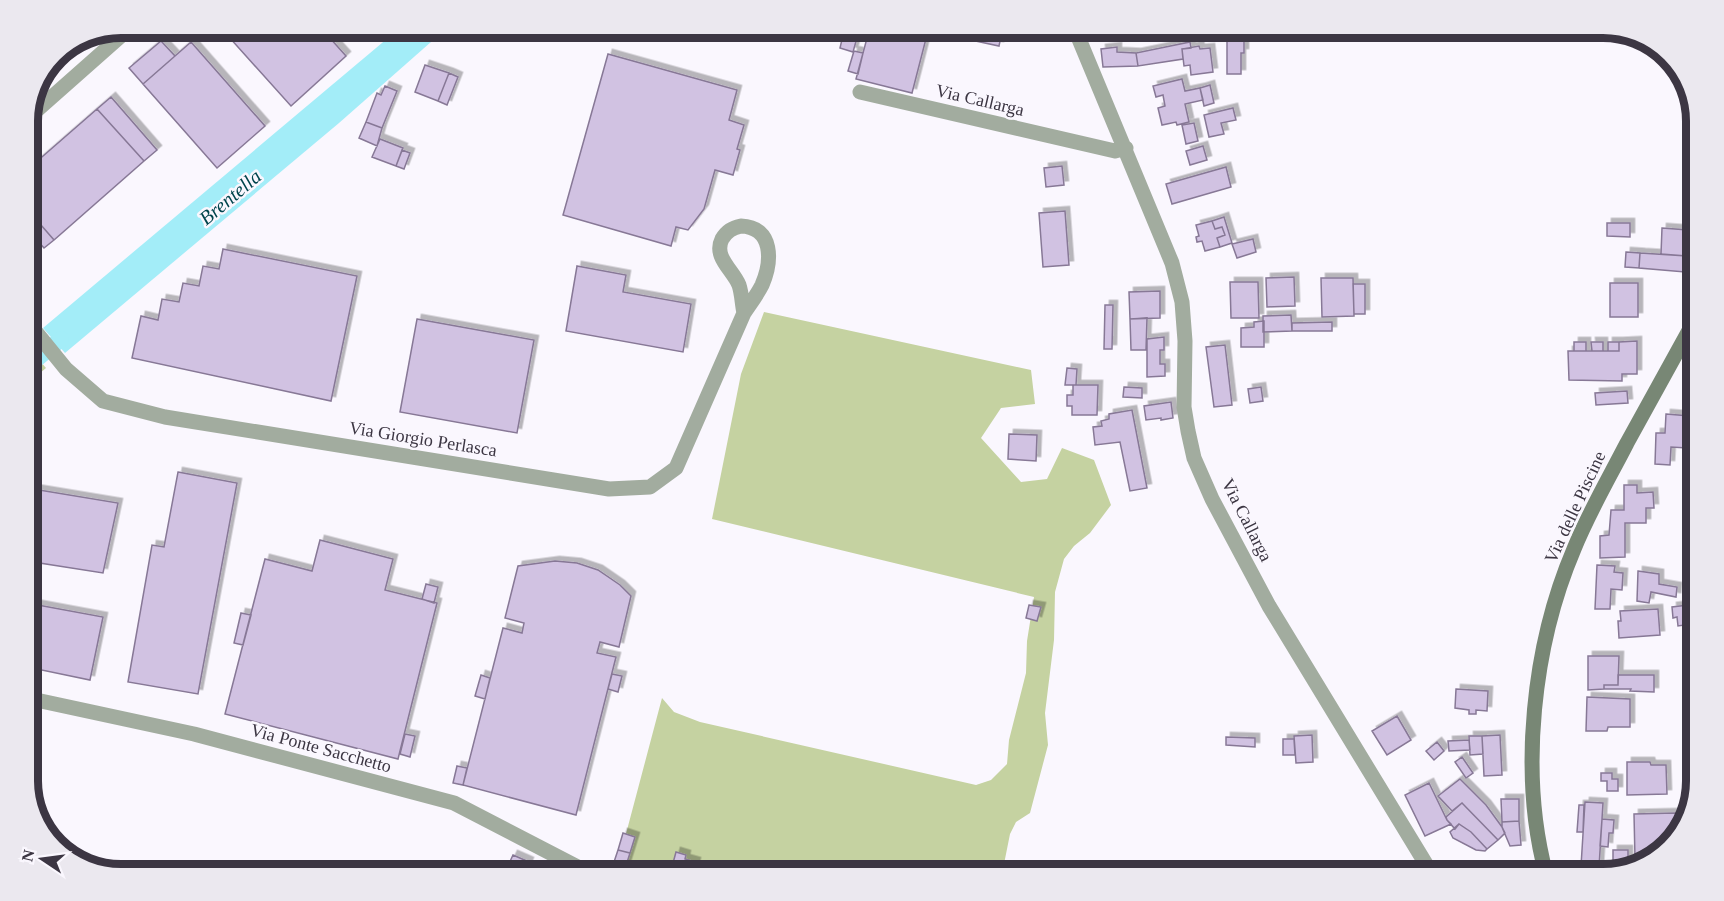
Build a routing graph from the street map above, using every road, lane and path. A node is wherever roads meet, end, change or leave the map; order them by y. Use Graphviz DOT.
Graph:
graph roads {
  1 [pos="118,38"];
  2 [pos="1079,38"];
  3 [pos="860,92"];
  4 [pos="39,109"];
  5 [pos="1126,148"];
  6 [pos="744,313"];
  7 [pos="38,335"];
  8 [pos="1686,336"];
  9 [pos="38,700"];
  10 [pos="570,863"];
  11 [pos="1425,863"];
  12 [pos="1544,863"];
  1 -- 4 [label="street"];
  2 -- 5 [label="street, Via Callarga"];
  3 -- 5 [label="street, Via Callarga"];
  5 -- 11 [label="street, Via Callarga"];
  6 -- 6 [label="street, Via Giorgio Perlasca"];
  6 -- 7 [label="street, Via Giorgio Perlasca"];
  8 -- 12 [label="street, Via delle Piscine"];
  9 -- 10 [label="street, Via Ponte Sacchetto"];
}
